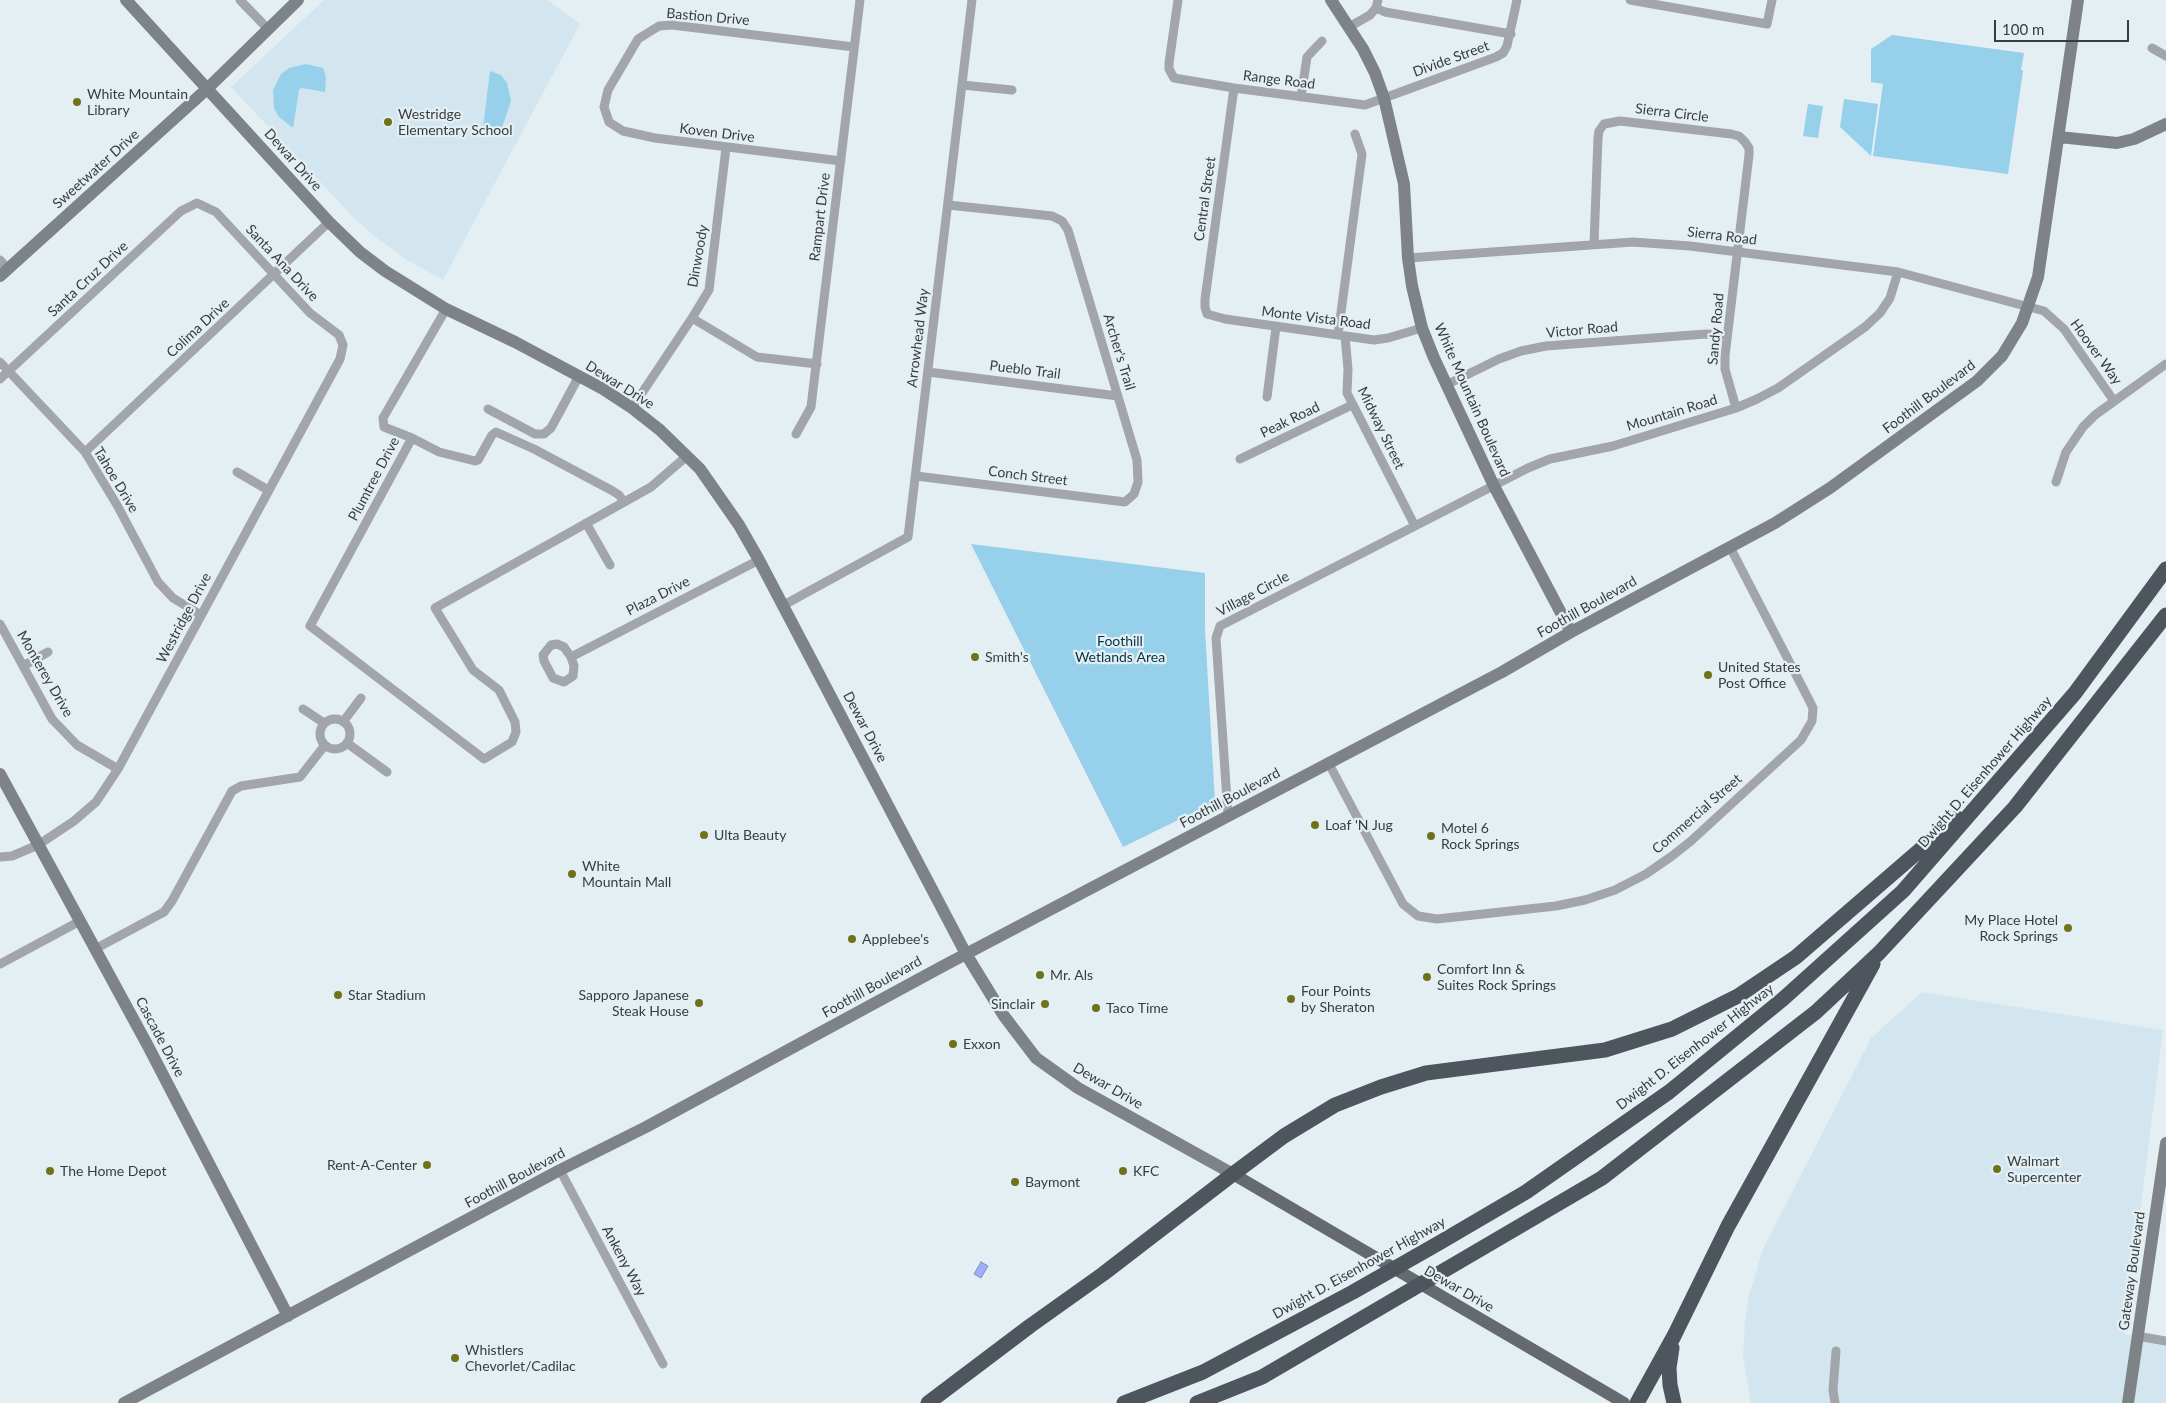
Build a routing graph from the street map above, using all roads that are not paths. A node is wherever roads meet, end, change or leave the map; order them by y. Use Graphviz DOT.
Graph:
graph roads {
  1 [pos="126,0"];
  2 [pos="240,0"];
  3 [pos="298,0"];
  4 [pos="860,0"];
  5 [pos="972,0"];
  6 [pos="1178,0"];
  7 [pos="1331,0"];
  8 [pos="1517,0"];
  9 [pos="1630,0"];
  10 [pos="1772,0"];
  11 [pos="2078,0"];
  12 [pos="1656,2"];
  13 [pos="1377,4"];
  14 [pos="1349,27"];
  15 [pos="268,29"];
  16 [pos="1511,34"];
  17 [pos="1322,41"];
  18 [pos="854,47"];
  19 [pos="2152,48"];
  20 [pos="2166,56"];
  21 [pos="962,85"];
  22 [pos="208,88"];
  23 [pos="1234,88"];
  24 [pos="1012,90"];
  25 [pos="1301,97"];
  26 [pos="1384,98"];
  27 [pos="604,107"];
  28 [pos="2166,124"];
  29 [pos="1355,134"];
  30 [pos="2059,137"];
  31 [pos="726,148"];
  32 [pos="841,161"];
  33 [pos="197,203"];
  34 [pos="948,205"];
  35 [pos="329,222"];
  36 [pos="1594,244"];
  37 [pos="1738,252"];
  38 [pos="1408,258"];
  39 [pos="3,268"];
  40 [pos="1898,272"];
  41 [pos="274,275"];
  42 [pos="2029,305"];
  43 [pos="446,309"];
  44 [pos="1207,314"];
  45 [pos="692,318"];
  46 [pos="1276,327"];
  47 [pos="1422,328"];
  48 [pos="1727,335"];
  49 [pos="1342,336"];
  50 [pos="343,345"];
  51 [pos="0,362"];
  52 [pos="817,364"];
  53 [pos="2166,364"];
  54 [pos="9,371"];
  55 [pos="928,372"];
  56 [pos="579,376"];
  57 [pos="0,379"];
  58 [pos="1446,385"];
  59 [pos="1118,396"];
  60 [pos="1267,397"];
  61 [pos="2114,401"];
  62 [pos="1352,405"];
  63 [pos="632,408"];
  64 [pos="1736,408"];
  65 [pos="488,409"];
  66 [pos="796,434"];
  67 [pos="412,438"];
  68 [pos="85,452"];
  69 [pos="687,456"];
  70 [pos="1240,460"];
  71 [pos="236,472"];
  72 [pos="916,476"];
  73 [pos="2056,482"];
  74 [pos="1494,486"];
  75 [pos="268,490"];
  76 [pos="1134,494"];
  77 [pos="624,502"];
  78 [pos="586,523"];
  79 [pos="1415,526"];
  80 [pos="1730,547"];
  81 [pos="758,560"];
  82 [pos="610,565"];
  83 [pos="2166,569"];
  84 [pos="782,606"];
  85 [pos="201,615"];
  86 [pos="2166,615"];
  87 [pos="0,624"];
  88 [pos="1571,632"];
  89 [pos="48,652"];
  90 [pos="571,657"];
  91 [pos="23,666"];
  92 [pos="361,698"];
  93 [pos="303,709"];
  94 [pos="343,722"];
  95 [pos="324,723"];
  96 [pos="347,743"];
  97 [pos="326,745"];
  98 [pos="1328,762"];
  99 [pos="118,769"];
  100 [pos="387,772"];
  101 [pos="0,774"];
  102 [pos="2000,780"];
  103 [pos="1228,816"];
  104 [pos="38,845"];
  105 [pos="0,857"];
  106 [pos="80,921"];
  107 [pos="96,949"];
  108 [pos="1879,953"];
  109 [pos="966,954"];
  110 [pos="0,964"];
  111 [pos="2166,1143"];
  112 [pos="560,1170"];
  113 [pos="1233,1174"];
  114 [pos="288,1316"];
  115 [pos="1674,1336"];
  116 [pos="2137,1336"];
  117 [pos="2166,1341"];
  118 [pos="1836,1351"];
  119 [pos="663,1364"];
  120 [pos="124,1403"];
  121 [pos="928,1403"];
  122 [pos="1124,1403"];
  123 [pos="1196,1403"];
  124 [pos="1624,1403"];
  125 [pos="1638,1403"];
  126 [pos="1674,1403"];
  127 [pos="1835,1403"];
  128 [pos="2128,1403"];
  1 -- 22 [label="street, Dewar Drive"];
  2 -- 15 [label="street"];
  3 -- 15 [label="street, Sweetwater Drive"];
  4 -- 18 [label="street, Rampart Drive"];
  5 -- 21 [label="street, Arrowhead Way"];
  6 -- 23 [label="street, Range Road"];
  7 -- 14 [label="street, White Mountain Boulevard"];
  8 -- 16 [label="street, Divide Street"];
  9 -- 12 [label="street"];
  10 -- 12 [label="street"];
  11 -- 30 [label="street, Foothill Boulevard"];
  13 -- 14 [label="street"];
  13 -- 16 [label="street"];
  14 -- 26 [label="street, White Mountain Boulevard"];
  15 -- 22 [label="street, Sweetwater Drive"];
  16 -- 26 [label="street, Divide Street"];
  17 -- 25 [label="street"];
  18 -- 27 [label="street, Bastion Drive"];
  18 -- 32 [label="street, Rampart Drive"];
  19 -- 20 [label="street"];
  21 -- 24 [label="street"];
  21 -- 34 [label="street, Arrowhead Way"];
  22 -- 35 [label="street, Dewar Drive"];
  22 -- 39 [label="street, Sweetwater Drive"];
  23 -- 25 [label="street, Range Road"];
  23 -- 44 [label="street, Central Street"];
  25 -- 26 [label="street, Range Road"];
  26 -- 38 [label="street, White Mountain Boulevard"];
  27 -- 31 [label="street, Koven Drive"];
  28 -- 30 [label="street"];
  29 -- 49 [label="street, Midway Street"];
  30 -- 42 [label="street, Foothill Boulevard"];
  31 -- 32 [label="street, Koven Drive"];
  31 -- 45 [label="street, Dinwoody"];
  32 -- 52 [label="street, Rampart Drive"];
  33 -- 41 [label="street, Santa Ana Drive"];
  33 -- 54 [label="street, Santa Cruz Drive"];
  34 -- 55 [label="street, Arrowhead Way"];
  34 -- 59 [label="street, Archer's Trail"];
  35 -- 41 [label="street, Colima Drive"];
  35 -- 43 [label="street, Dewar Drive"];
  36 -- 37 [label="street, Sierra Road"];
  36 -- 37 [label="street, Sierra Circle"];
  36 -- 38 [label="street, Sierra Road"];
  37 -- 40 [label="street, Sierra Road"];
  37 -- 48 [label="street, Sandy Road"];
  38 -- 47 [label="street, White Mountain Boulevard"];
  40 -- 42 [label="street, Sierra Road"];
  40 -- 64 [label="street, Mountain Road"];
  41 -- 50 [label="street, Santa Ana Drive"];
  41 -- 68 [label="street, Colima Drive"];
  42 -- 61 [label="street, Hoover Way"];
  42 -- 80 [label="street, Foothill Boulevard"];
  43 -- 56 [label="street, Dewar Drive"];
  43 -- 67 [label="street, Plumtree Drive"];
  44 -- 46 [label="street, Monte Vista Road"];
  45 -- 52 [label="street"];
  45 -- 63 [label="street, Dinwoody"];
  46 -- 49 [label="street, Monte Vista Road"];
  46 -- 60 [label="street"];
  47 -- 49 [label="street, Monte Vista Road"];
  47 -- 58 [label="street, White Mountain Boulevard"];
  48 -- 58 [label="street, Victor Road"];
  48 -- 64 [label="street, Sandy Road"];
  49 -- 62 [label="street, Midway Street"];
  50 -- 75 [label="street, Westridge Drive"];
  51 -- 54 [label="street, Tahoe Drive"];
  52 -- 66 [label="street, Rampart Drive"];
  53 -- 61 [label="street"];
  54 -- 57 [label="street, Santa Cruz Drive"];
  54 -- 68 [label="street, Tahoe Drive"];
  55 -- 59 [label="street, Pueblo Trail"];
  55 -- 72 [label="street, Arrowhead Way"];
  56 -- 63 [label="street, Dewar Drive"];
  56 -- 65 [label="street"];
  58 -- 74 [label="street, White Mountain Boulevard"];
  59 -- 76 [label="street, Archer's Trail"];
  61 -- 73 [label="street"];
  62 -- 70 [label="street, Peak Road"];
  62 -- 79 [label="street, Midway Street"];
  63 -- 69 [label="street, Dewar Drive"];
  64 -- 74 [label="street, Mountain Road"];
  67 -- 77 [label="street"];
  67 -- 78 [label="street, Plumtree Drive"];
  68 -- 85 [label="street, Tahoe Drive"];
  69 -- 77 [label="street"];
  69 -- 81 [label="street, Dewar Drive"];
  71 -- 75 [label="street"];
  72 -- 76 [label="street, Conch Street"];
  72 -- 84 [label="street, Arrowhead Way"];
  74 -- 79 [label="street, Mountain Road"];
  74 -- 88 [label="street, White Mountain Boulevard"];
  75 -- 85 [label="street, Westridge Drive"];
  77 -- 78 [label="street"];
  78 -- 82 [label="street"];
  79 -- 103 [label="street, Village Circle"];
  80 -- 88 [label="street, Foothill Boulevard"];
  80 -- 98 [label="street, Commercial Street"];
  81 -- 84 [label="street, Dewar Drive"];
  81 -- 90 [label="street, Plaza Drive"];
  83 -- 102 [label="highway, Dwight D. Eisenhower Highway"];
  84 -- 109 [label="street, Dewar Drive"];
  85 -- 99 [label="street, Westridge Drive"];
  86 -- 108 [label="highway"];
  87 -- 91 [label="street, Monterey Drive"];
  88 -- 98 [label="street, Foothill Boulevard"];
  89 -- 91 [label="street"];
  91 -- 99 [label="street, Monterey Drive"];
  92 -- 94 [label="street"];
  93 -- 95 [label="street"];
  94 -- 95 [label="street"];
  94 -- 96 [label="street"];
  95 -- 97 [label="street"];
  96 -- 97 [label="street"];
  96 -- 100 [label="street"];
  97 -- 107 [label="street"];
  98 -- 103 [label="street, Foothill Boulevard"];
  99 -- 104 [label="street, Westridge Drive"];
  101 -- 104 [label="street, Cascade Drive"];
  102 -- 113 [label="highway"];
  102 -- 122 [label="highway, Dwight D. Eisenhower Highway"];
  103 -- 109 [label="street, Foothill Boulevard"];
  104 -- 105 [label="street, Westridge Drive"];
  104 -- 106 [label="street, Cascade Drive"];
  106 -- 107 [label="street, Cascade Drive"];
  106 -- 110 [label="street"];
  107 -- 114 [label="street, Cascade Drive"];
  108 -- 115 [label="highway"];
  108 -- 123 [label="highway"];
  109 -- 112 [label="street, Foothill Boulevard"];
  109 -- 113 [label="street, Dewar Drive"];
  111 -- 116 [label="street, Gateway Boulevard"];
  112 -- 114 [label="street, Foothill Boulevard"];
  112 -- 119 [label="street, Ankeny Way"];
  113 -- 121 [label="highway"];
  113 -- 124 [label="main road, Dewar Drive"];
  114 -- 120 [label="street, Foothill Boulevard"];
  115 -- 125 [label="highway"];
  115 -- 126 [label="highway"];
  116 -- 117 [label="street"];
  116 -- 128 [label="street, Gateway Boulevard"];
  118 -- 127 [label="street"];
}
